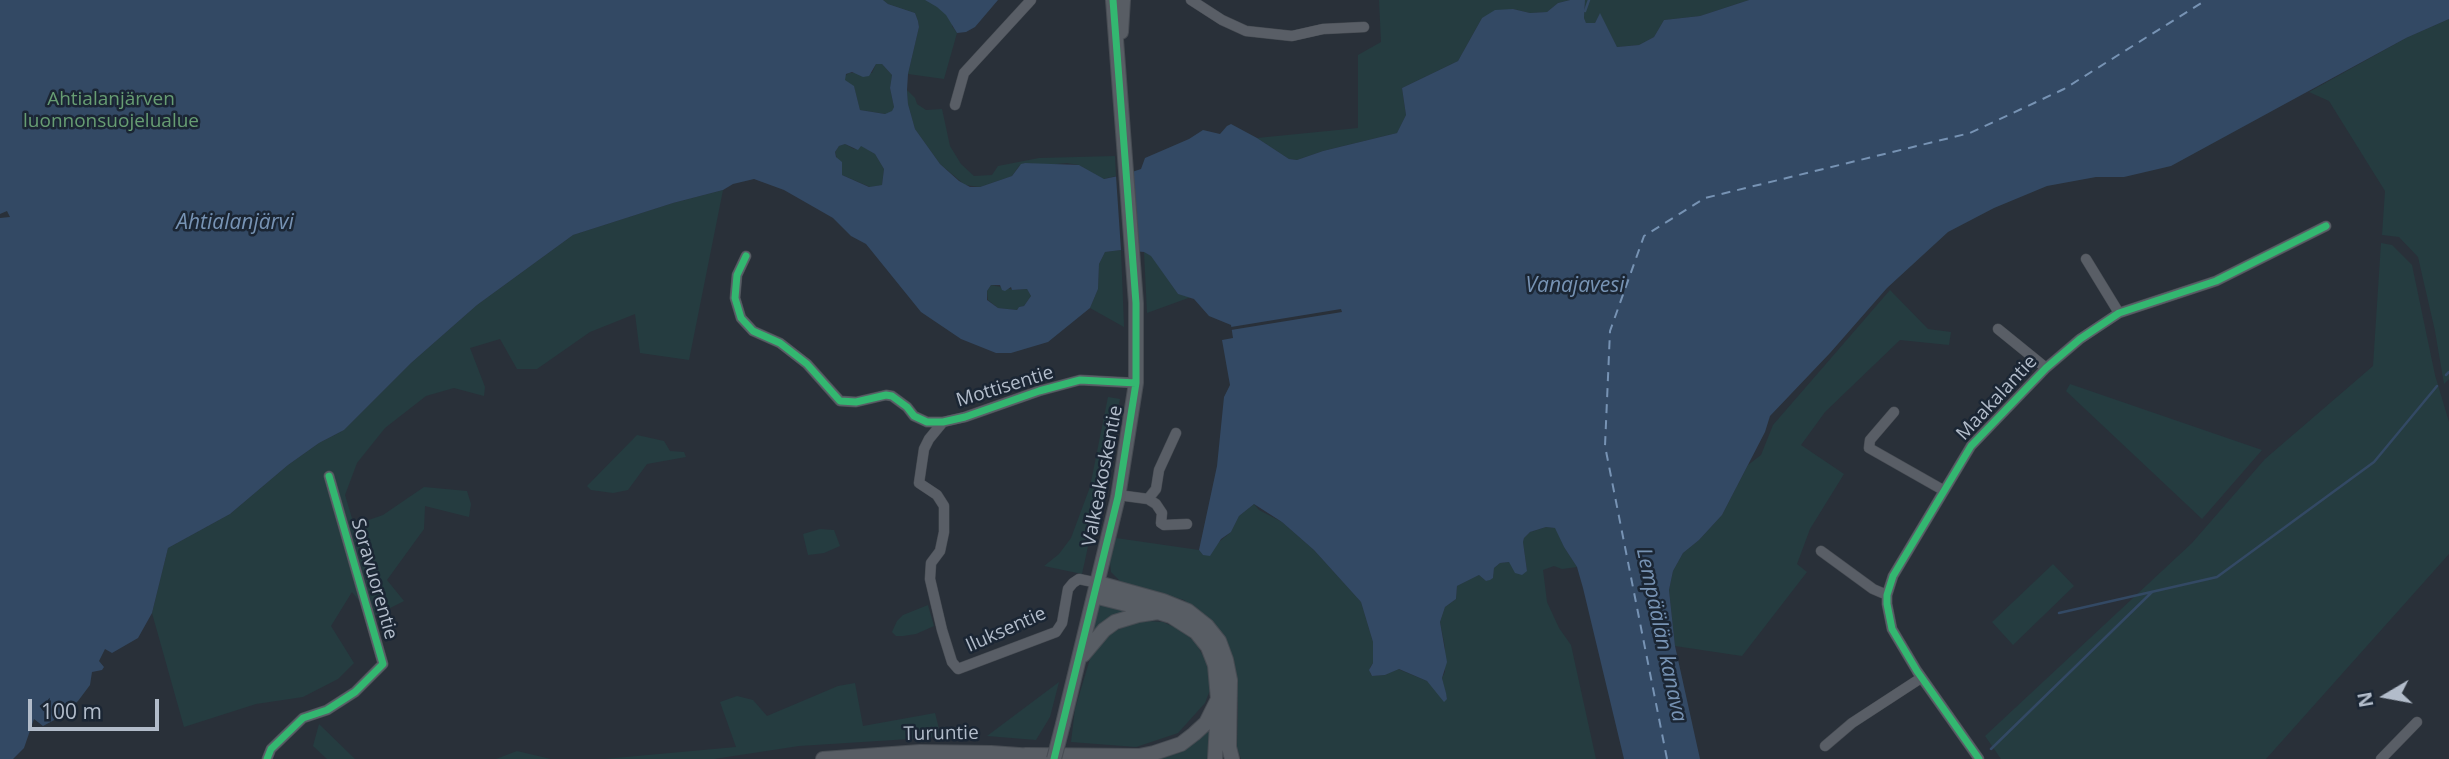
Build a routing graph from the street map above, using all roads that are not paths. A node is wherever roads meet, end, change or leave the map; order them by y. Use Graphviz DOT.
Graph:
graph roads {
  1 [pos="1031,0"];
  2 [pos="1113,0"];
  3 [pos="1123,0"];
  4 [pos="1191,0"];
  5 [pos="1364,27"];
  6 [pos="1117,69"];
  7 [pos="956,105"];
  8 [pos="2326,226"];
  9 [pos="746,256"];
  10 [pos="2086,259"];
  11 [pos="2119,313"];
  12 [pos="1998,329"];
  13 [pos="2046,368"];
  14 [pos="1136,383"];
  15 [pos="1894,412"];
  16 [pos="943,422"];
  17 [pos="1176,433"];
  18 [pos="329,476"];
  19 [pos="1943,491"];
  20 [pos="1118,495"];
  21 [pos="1148,499"];
  22 [pos="1187,524"];
  23 [pos="1821,551"];
  24 [pos="1096,589"];
  25 [pos="1887,595"];
  26 [pos="1158,612"];
  27 [pos="1079,662"];
  28 [pos="1921,677"];
  29 [pos="1218,699"];
  30 [pos="2417,722"];
  31 [pos="1825,746"];
  32 [pos="1027,755"];
  33 [pos="267,759"];
  34 [pos="823,759"];
  35 [pos="1057,759"];
  36 [pos="1215,759"];
  37 [pos="1232,759"];
  38 [pos="1979,759"];
  39 [pos="2381,759"];
  1 -- 7 [label="street"];
  2 -- 6 [label="main road, Valkeakoskentie"];
  3 -- 6 [label="main road, Valkeakoskentie"];
  4 -- 5 [label="street"];
  6 -- 14 [label="main road, Valkeakoskentie"];
  8 -- 11 [label="street, Maakalantie"];
  9 -- 16 [label="street, Mottisentie"];
  10 -- 11 [label="street"];
  11 -- 13 [label="street, Maakalantie"];
  12 -- 13 [label="street"];
  13 -- 19 [label="street, Maakalantie"];
  14 -- 16 [label="street, Mottisentie"];
  14 -- 20 [label="main road, Valkeakoskentie"];
  15 -- 19 [label="street"];
  16 -- 24 [label="street, Iluksentie"];
  17 -- 21 [label="street"];
  18 -- 33 [label="street, Soravuorentie"];
  19 -- 25 [label="street, Maakalantie"];
  20 -- 21 [label="street"];
  20 -- 24 [label="main road, Valkeakoskentie"];
  21 -- 22 [label="street"];
  23 -- 25 [label="street"];
  24 -- 26 [label="main road"];
  24 -- 27 [label="main road, Valkeakoskentie"];
  24 -- 37 [label="main road"];
  25 -- 28 [label="street"];
  26 -- 27 [label="main road"];
  26 -- 29 [label="main road"];
  27 -- 35 [label="main road, Valkeakoskentie, bridge"];
  28 -- 31 [label="street"];
  28 -- 38 [label="street"];
  29 -- 32 [label="main road"];
  29 -- 36 [label="main road"];
  30 -- 39 [label="street"];
  32 -- 34 [label="main road, Turuntie"];
  32 -- 35 [label="main road, Turuntie"];
}
